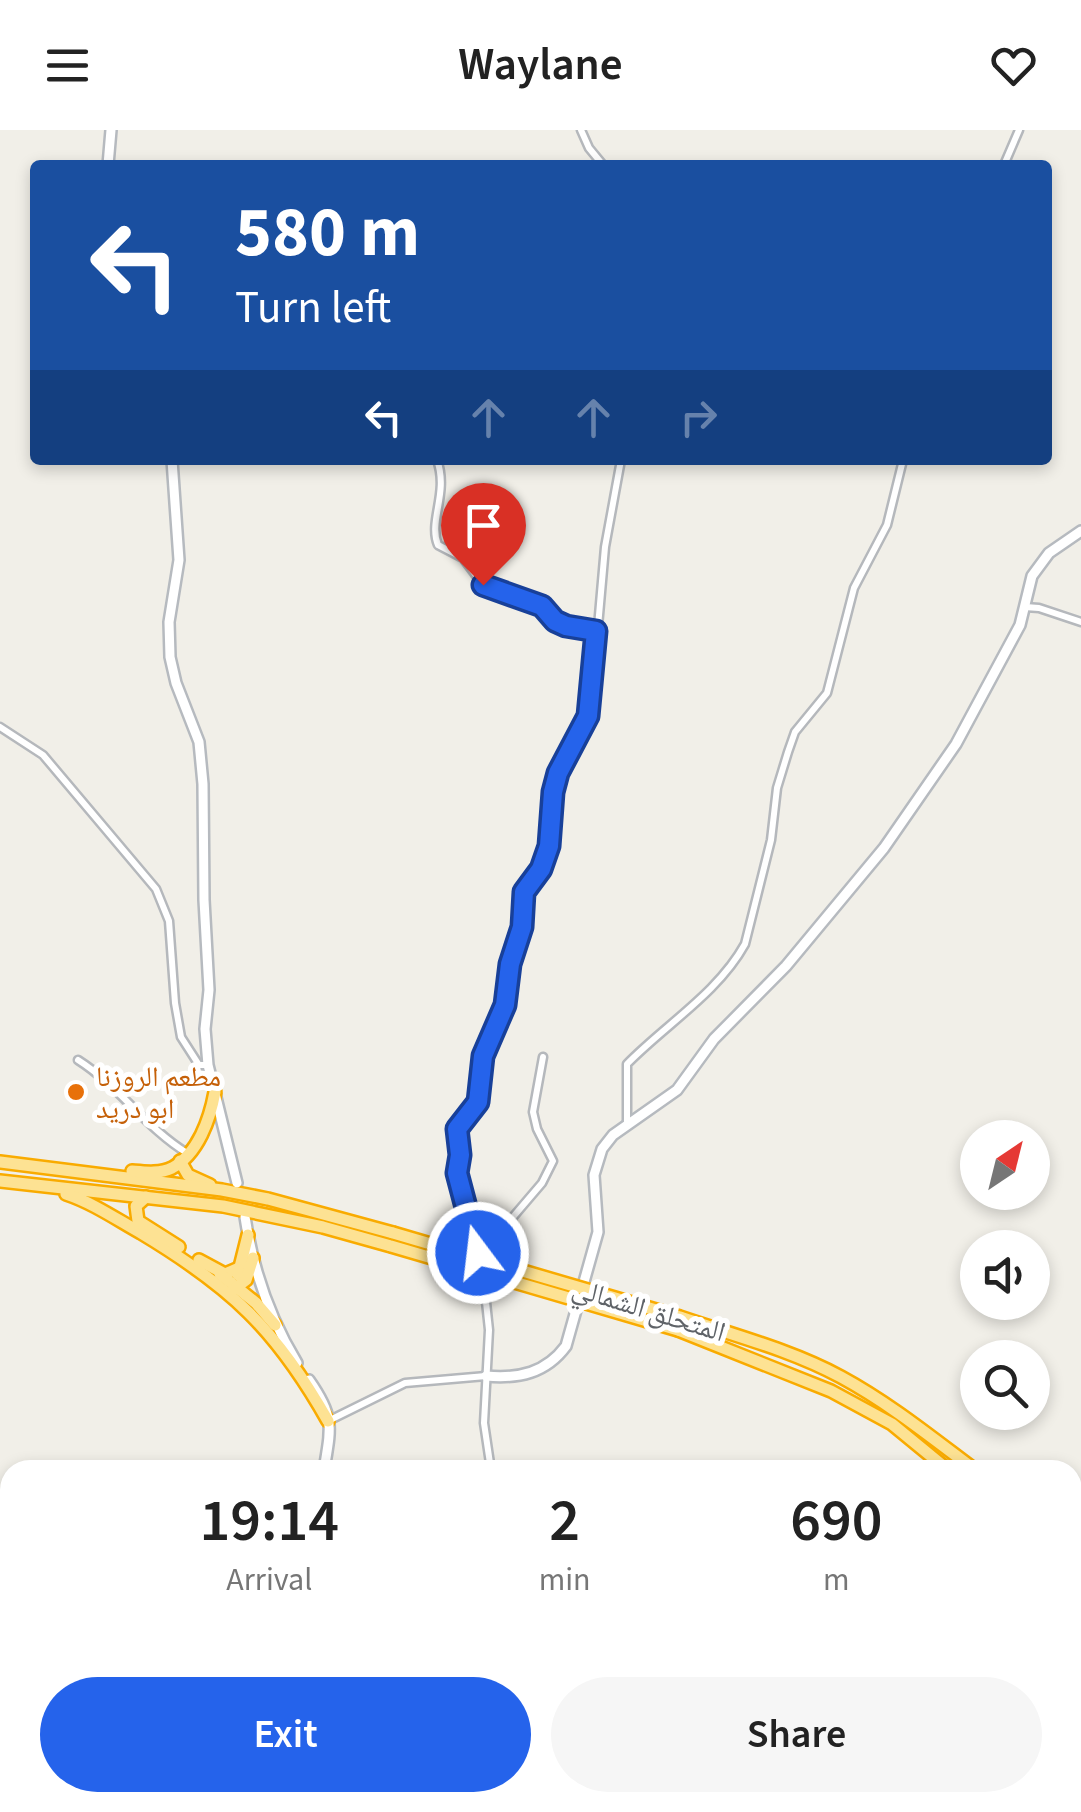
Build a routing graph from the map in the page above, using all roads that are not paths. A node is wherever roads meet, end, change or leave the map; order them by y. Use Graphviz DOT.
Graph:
graph roads {
  1 [pos="111,130"];
  2 [pos="581,130"];
  3 [pos="1020,130"];
  4 [pos="108,160"];
  5 [pos="599,160"];
  6 [pos="1006,160"];
  7 [pos="172,465"];
  8 [pos="439,465"];
  9 [pos="620,465"];
  10 [pos="902,465"];
  11 [pos="1081,531"];
  12 [pos="1025,607"];
  13 [pos="1081,622"];
  14 [pos="596,631"];
  15 [pos="0,727"];
  16 [pos="543,1058"];
  17 [pos="78,1060"];
  18 [pos="208,1065"];
  19 [pos="215,1092"];
  20 [pos="216,1120"];
  21 [pos="627,1125"];
  22 [pos="184,1157"];
  23 [pos="0,1162"];
  24 [pos="79,1171"];
  25 [pos="0,1180"];
  26 [pos="237,1183"];
  27 [pos="48,1188"];
  28 [pos="218,1190"];
  29 [pos="146,1197"];
  30 [pos="245,1216"];
  31 [pos="248,1235"];
  32 [pos="253,1258"];
  33 [pos="239,1268"];
  34 [pos="215,1271"];
  35 [pos="485,1284"];
  36 [pos="234,1293"];
  37 [pos="679,1324"];
  38 [pos="275,1325"];
  39 [pos="486,1376"];
  40 [pos="328,1422"];
  41 [pos="326,1460"];
  42 [pos="490,1460"];
  43 [pos="936,1460"];
  44 [pos="962,1460"];
  1 -- 4 [label="street"];
  2 -- 5 [label="street"];
  3 -- 6 [label="street"];
  7 -- 18 [label="street"];
  8 -- 14 [label="street"];
  9 -- 14 [label="street"];
  10 -- 21 [label="street"];
  11 -- 12 [label="street"];
  12 -- 13 [label="street"];
  12 -- 21 [label="street"];
  14 -- 35 [label="street"];
  15 -- 18 [label="street"];
  16 -- 35 [label="street"];
  17 -- 22 [label="street"];
  18 -- 19 [label="street"];
  19 -- 20 [label="highway"];
  20 -- 22 [label="highway"];
  20 -- 26 [label="street"];
  21 -- 39 [label="street"];
  22 -- 24 [label="highway"];
  22 -- 28 [label="highway"];
  23 -- 24 [label="highway, المتحلق الشمالي"];
  24 -- 28 [label="highway, المتحلق الشمالي"];
  25 -- 27 [label="highway, المتحلق الشمالي"];
  27 -- 29 [label="highway, المتحلق الشمالي"];
  27 -- 36 [label="highway"];
  28 -- 37 [label="highway, المتحلق الشمالي, bridge"];
  29 -- 34 [label="highway"];
  29 -- 37 [label="highway, المتحلق الشمالي, bridge"];
  30 -- 31 [label="street"];
  31 -- 32 [label="street"];
  31 -- 33 [label="highway"];
  32 -- 36 [label="highway"];
  32 -- 38 [label="street"];
  33 -- 34 [label="highway"];
  33 -- 36 [label="highway"];
  34 -- 36 [label="highway"];
  35 -- 39 [label="street"];
  36 -- 38 [label="highway"];
  36 -- 40 [label="highway"];
  37 -- 43 [label="highway, المتحلق الشمالي"];
  37 -- 44 [label="highway, المتحلق الشمالي"];
  38 -- 40 [label="street"];
  39 -- 40 [label="street"];
  39 -- 42 [label="street"];
  40 -- 41 [label="street"];
}
